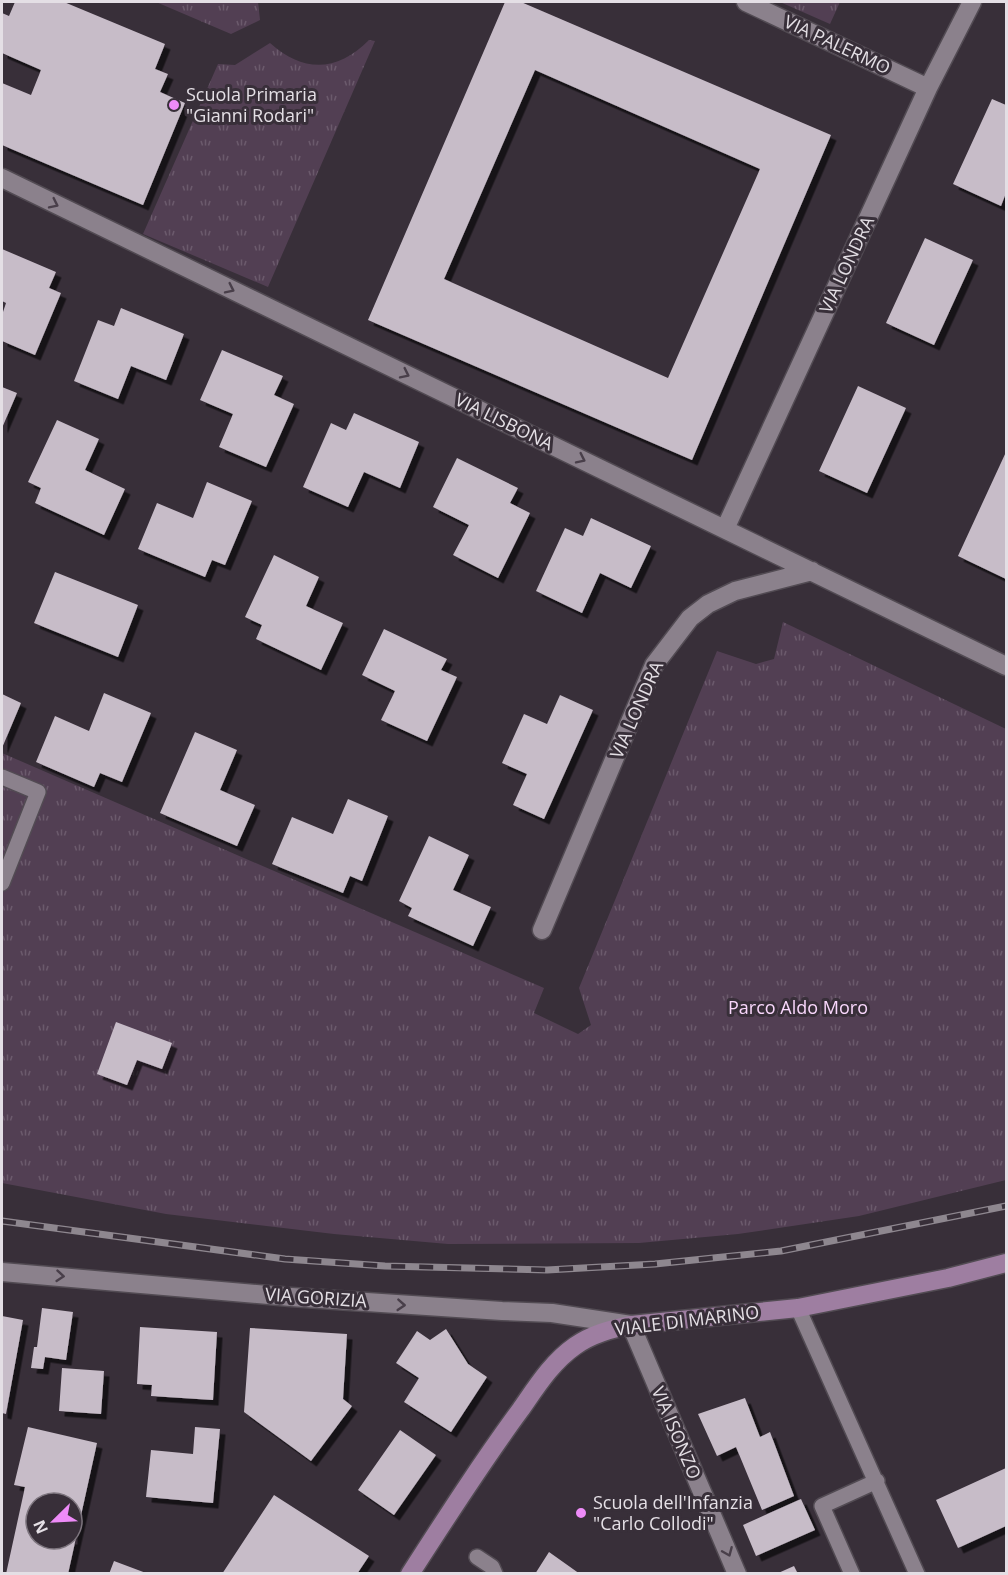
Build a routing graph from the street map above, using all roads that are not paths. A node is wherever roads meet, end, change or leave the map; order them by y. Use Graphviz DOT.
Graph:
graph roads {
  1 [pos="746,2"];
  2 [pos="972,2"];
  3 [pos="928,88"];
  4 [pos="2,178"];
  5 [pos="725,529"];
  6 [pos="812,571"];
  7 [pos="1006,666"];
  8 [pos="2,777"];
  9 [pos="6,861"];
  10 [pos="2,883"];
  11 [pos="542,930"];
  12 [pos="1006,1263"];
  13 [pos="2,1272"];
  14 [pos="798,1308"];
  15 [pos="631,1325"];
  16 [pos="877,1481"];
  17 [pos="477,1557"];
  18 [pos="410,1574"];
  19 [pos="495,1574"];
  20 [pos="737,1574"];
  21 [pos="852,1574"];
  22 [pos="917,1574"];
  1 -- 3 [label="street, VIA PALERMO"];
  2 -- 3 [label="street, VIA LONDRA"];
  3 -- 5 [label="street, VIA LONDRA"];
  4 -- 5 [label="street, VIA LISBONA, one-way"];
  5 -- 6 [label="street, VIA LISBONA"];
  6 -- 7 [label="street, VIA LISBONA"];
  6 -- 11 [label="street, VIA LONDRA"];
  8 -- 9 [label="lane"];
  9 -- 10 [label="lane"];
  12 -- 14 [label="street, VIALE DI MARINO"];
  13 -- 15 [label="street, VIA GORIZIA, one-way"];
  14 -- 15 [label="street, VIALE DI MARINO"];
  14 -- 16 [label="lane"];
  15 -- 18 [label="street, VIALE DI MARINO"];
  15 -- 20 [label="street, VIA ISONZO, one-way"];
  16 -- 21 [label="lane"];
  16 -- 22 [label="lane"];
  17 -- 19 [label="lane"];
}
